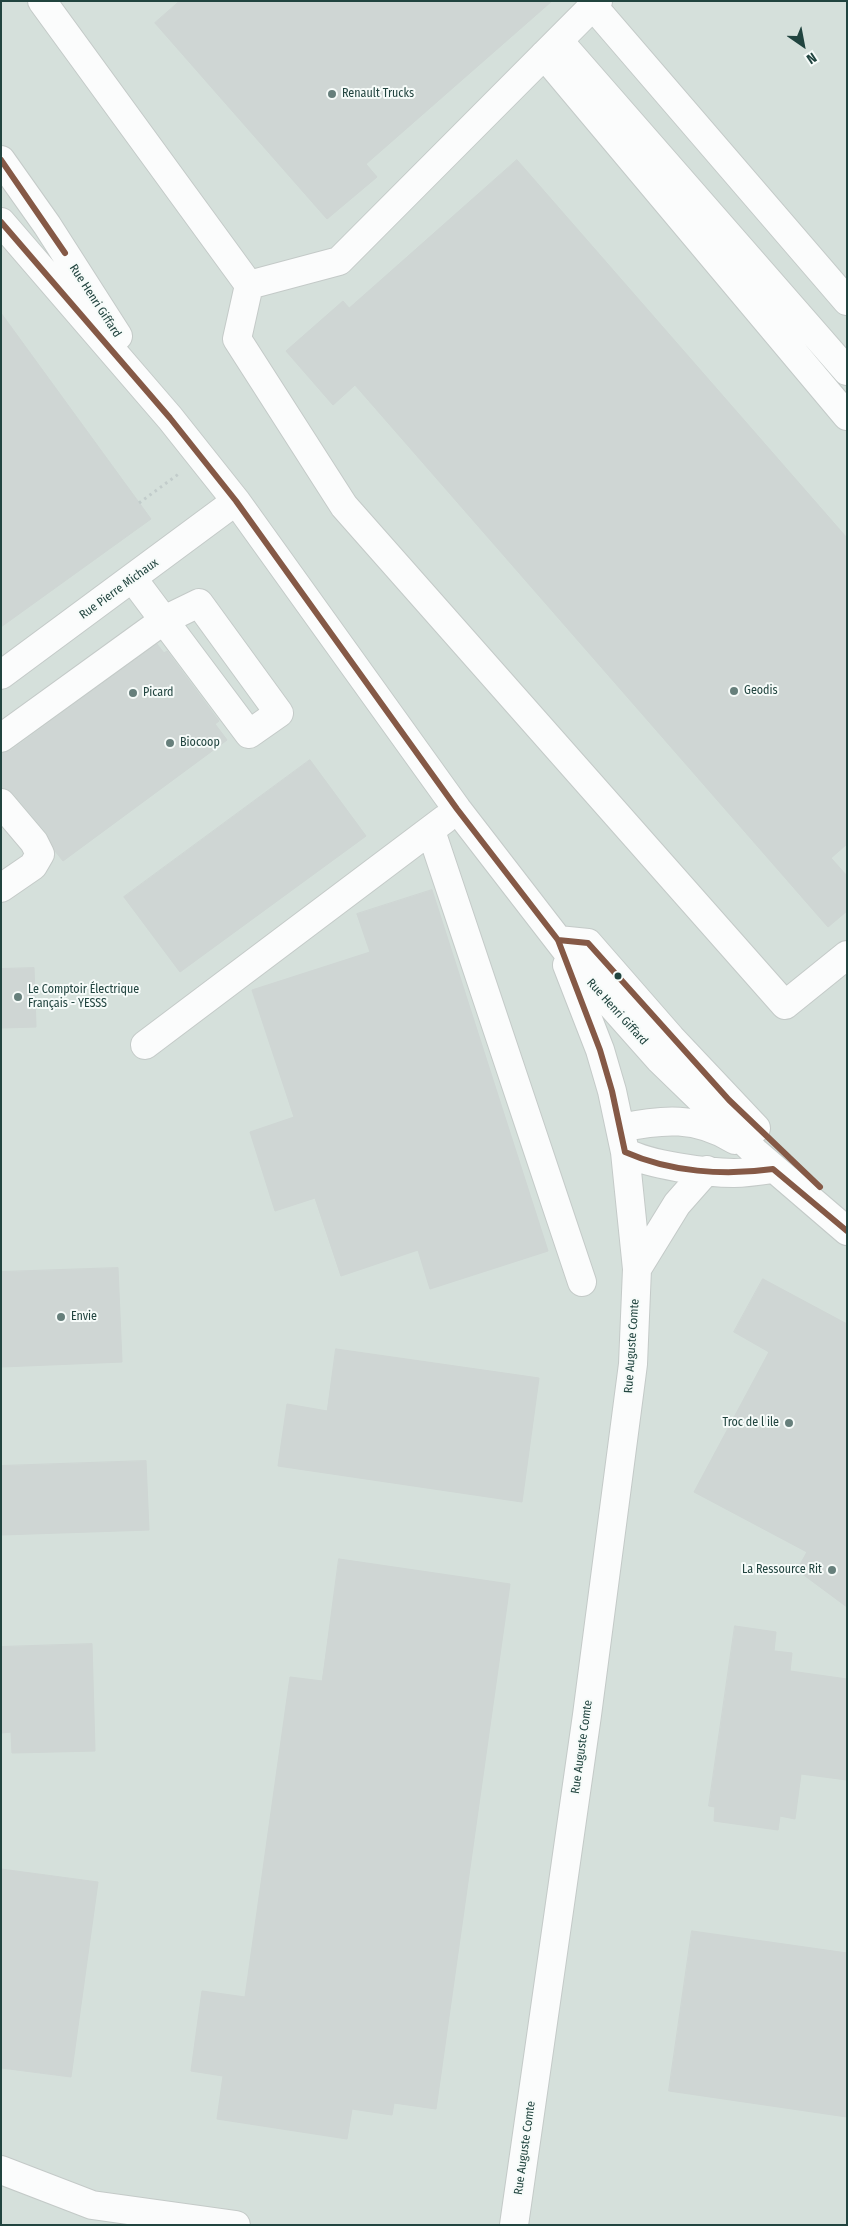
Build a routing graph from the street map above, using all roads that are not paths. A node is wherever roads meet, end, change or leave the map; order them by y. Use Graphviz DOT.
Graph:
graph roads {
  1 [pos="42,1"];
  2 [pos="596,4"];
  3 [pos="551,48"];
  4 [pos="1,160"];
  5 [pos="1,222"];
  6 [pos="250,285"];
  7 [pos="847,300"];
  8 [pos="847,370"];
  9 [pos="847,416"];
  10 [pos="170,418"];
  11 [pos="236,501"];
  12 [pos="134,579"];
  13 [pos="164,620"];
  14 [pos="1,675"];
  15 [pos="1,738"];
  16 [pos="1,804"];
  17 [pos="457,809"];
  18 [pos="431,831"];
  19 [pos="1,888"];
  20 [pos="558,940"];
  21 [pos="847,955"];
  22 [pos="144,1045"];
  23 [pos="622,1140"];
  24 [pos="764,1161"];
  25 [pos="707,1170"];
  26 [pos="847,1209"];
  27 [pos="847,1231"];
  28 [pos="637,1269"];
  29 [pos="582,1282"];
  30 [pos="1,2170"];
  31 [pos="236,2225"];
  32 [pos="514,2225"];
  1 -- 6 [label="street"];
  2 -- 3 [label="street"];
  2 -- 7 [label="street"];
  3 -- 6 [label="street"];
  3 -- 8 [label="street"];
  3 -- 9 [label="street"];
  4 -- 10 [label="street, Rue Henri Giffard"];
  5 -- 10 [label="street, Rue Henri Giffard"];
  6 -- 21 [label="street"];
  10 -- 11 [label="street, Rue Henri Giffard"];
  11 -- 12 [label="street, Rue Pierre Michaux"];
  11 -- 17 [label="street, Rue Henri Giffard"];
  12 -- 13 [label="street"];
  12 -- 14 [label="street, Rue Pierre Michaux"];
  13 -- 13 [label="street"];
  13 -- 15 [label="street"];
  16 -- 19 [label="street"];
  17 -- 18 [label="street"];
  17 -- 20 [label="street, Rue Henri Giffard"];
  18 -- 22 [label="street"];
  18 -- 29 [label="street"];
  20 -- 23 [label="street, Rue Auguste Comte"];
  20 -- 24 [label="street, Rue Henri Giffard"];
  20 -- 26 [label="street"];
  23 -- 24 [label="street"];
  23 -- 25 [label="street"];
  23 -- 28 [label="street, Rue Auguste Comte"];
  24 -- 25 [label="street"];
  24 -- 27 [label="street"];
  25 -- 28 [label="street"];
  28 -- 32 [label="street, Rue Auguste Comte"];
  30 -- 31 [label="street"];
}
